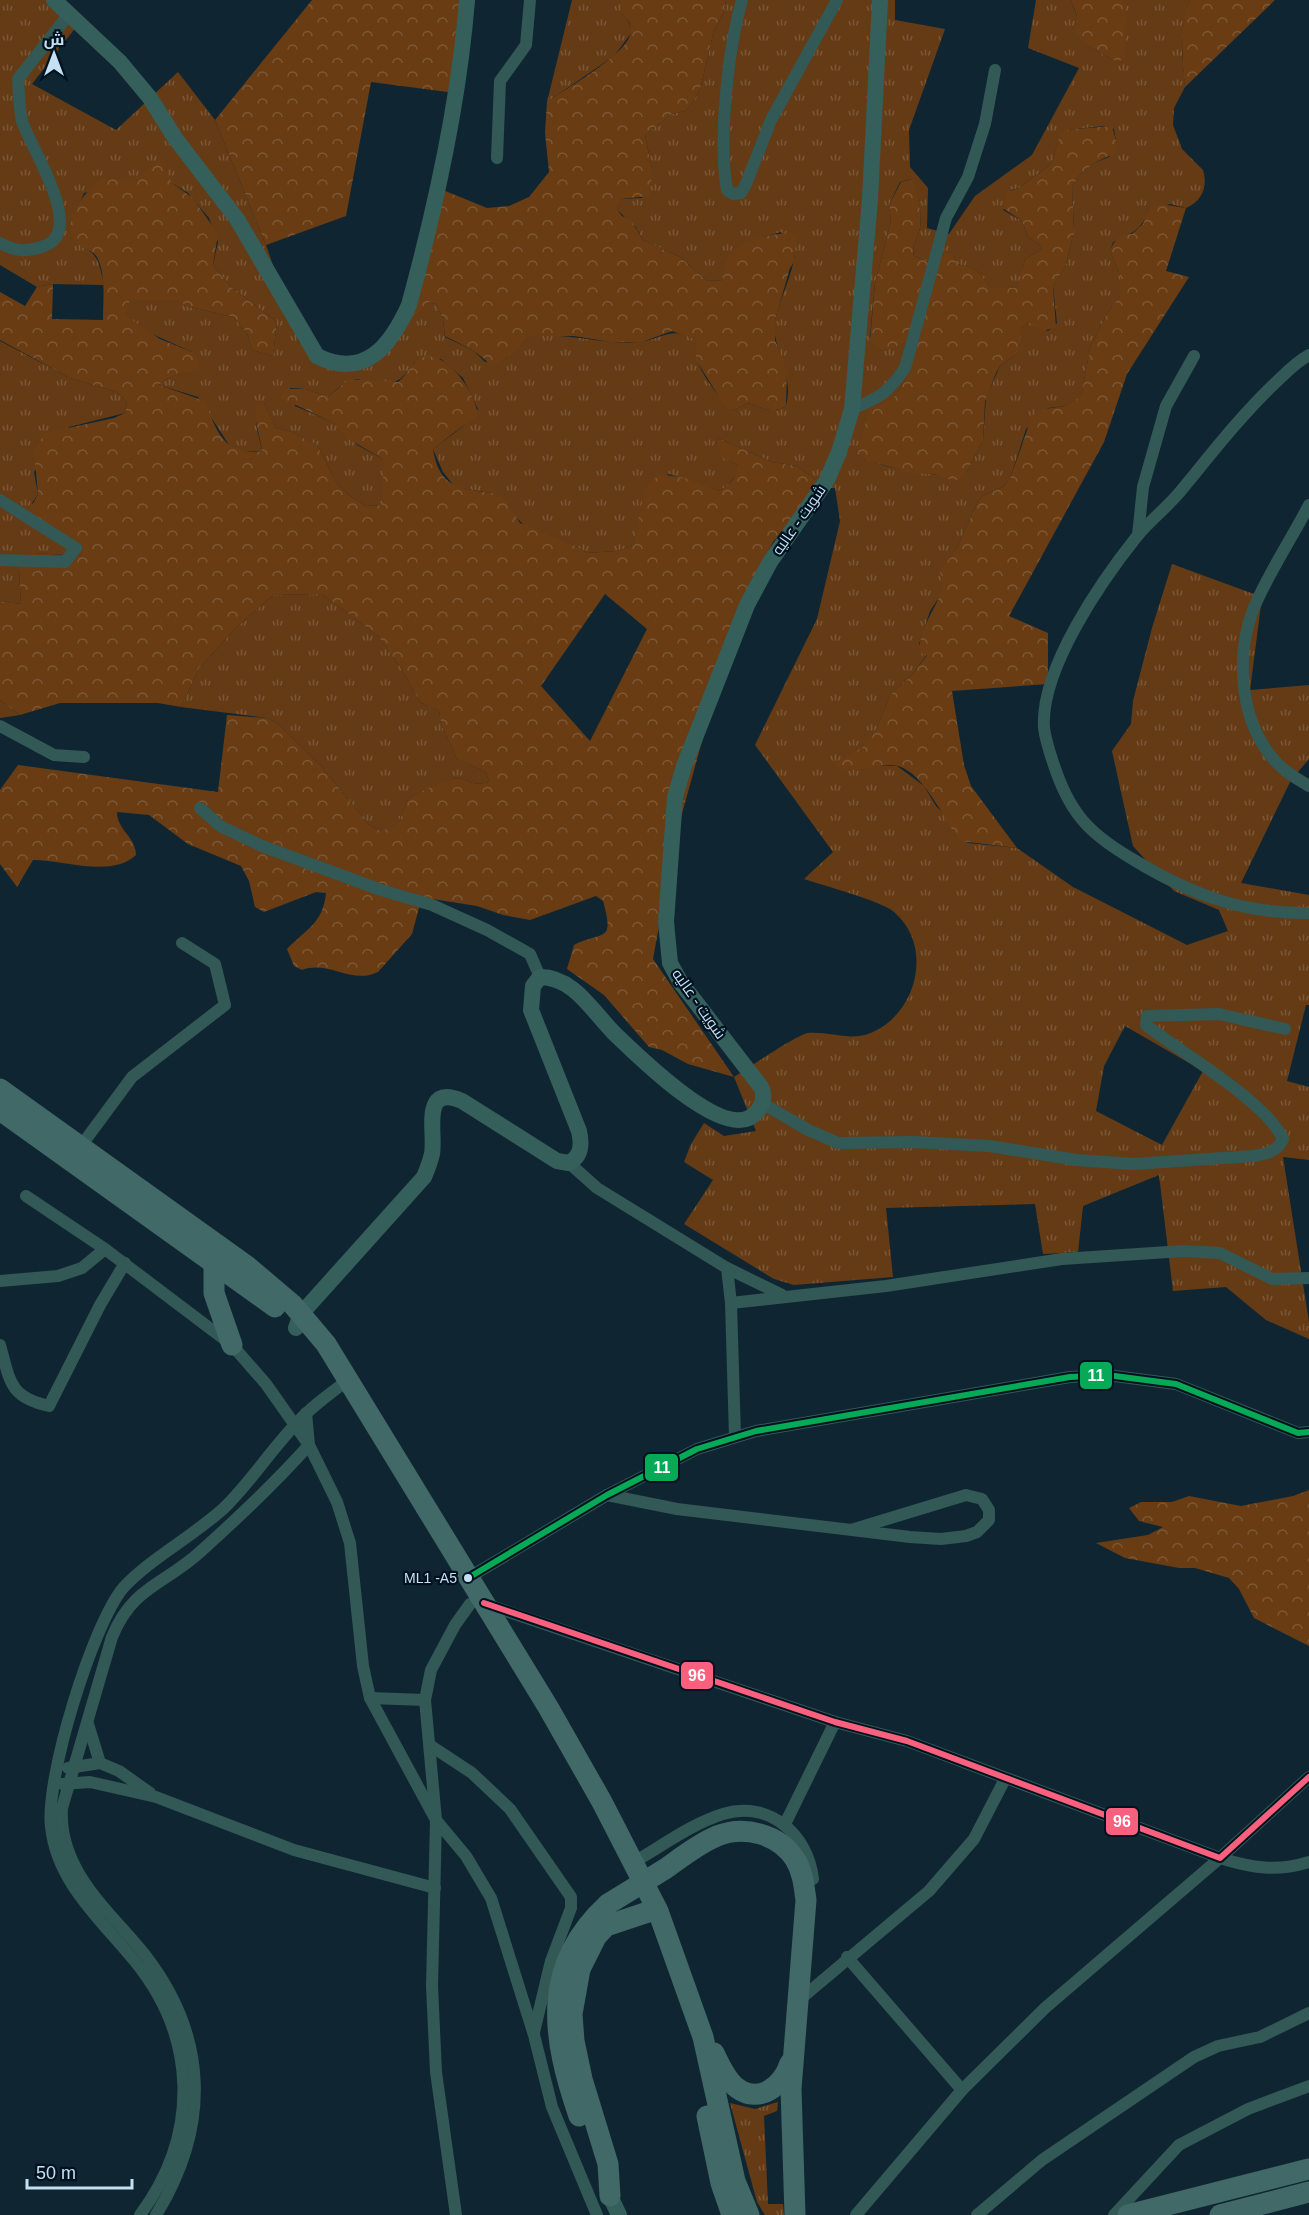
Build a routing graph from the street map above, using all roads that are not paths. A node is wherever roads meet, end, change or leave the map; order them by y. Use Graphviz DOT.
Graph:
graph roads {
  1 [pos="54,0"];
  2 [pos="467,0"];
  3 [pos="530,0"];
  4 [pos="742,0"];
  5 [pos="837,0"];
  6 [pos="880,0"];
  7 [pos="69,14"];
  8 [pos="995,70"];
  9 [pos="497,158"];
  10 [pos="0,243"];
  11 [pos="1194,356"];
  12 [pos="1309,356"];
  13 [pos="852,409"];
  14 [pos="0,500"];
  15 [pos="1309,505"];
  16 [pos="1138,536"];
  17 [pos="0,560"];
  18 [pos="0,726"];
  19 [pos="84,757"];
  20 [pos="1309,786"];
  21 [pos="200,808"];
  22 [pos="1309,913"];
  23 [pos="182,943"];
  24 [pos="540,977"];
  25 [pos="1285,1029"];
  26 [pos="0,1089"];
  27 [pos="762,1103"];
  28 [pos="0,1110"];
  29 [pos="43,1129"];
  30 [pos="81,1146"];
  31 [pos="569,1163"];
  32 [pos="26,1196"];
  33 [pos="105,1249"];
  34 [pos="214,1262"];
  35 [pos="125,1263"];
  36 [pos="727,1268"];
  37 [pos="1309,1278"];
  38 [pos="0,1281"];
  39 [pos="783,1295"];
  40 [pos="731,1303"];
  41 [pos="298,1321"];
  42 [pos="232,1344"];
  43 [pos="0,1345"];
  44 [pos="340,1386"];
  45 [pos="306,1413"];
  46 [pos="294,1425"];
  47 [pos="1309,1432"];
  48 [pos="735,1437"];
  49 [pos="309,1445"];
  50 [pos="607,1495"];
  51 [pos="852,1530"];
  52 [pos="468,1578"];
  53 [pos="477,1604"];
  54 [pos="370,1698"];
  55 [pos="425,1700"];
  56 [pos="835,1722"];
  57 [pos="87,1723"];
  58 [pos="431,1746"];
  59 [pos="100,1763"];
  60 [pos="56,1765"];
  61 [pos="73,1769"];
  62 [pos="1309,1777"];
  63 [pos="1005,1779"];
  64 [pos="52,1782"];
  65 [pos="68,1785"];
  66 [pos="156,1797"];
  67 [pos="436,1820"];
  68 [pos="785,1824"];
  69 [pos="1220,1858"];
  70 [pos="634,1862"];
  71 [pos="1309,1862"];
  72 [pos="813,1879"];
  73 [pos="435,1888"];
  74 [pos="648,1912"];
  75 [pos="848,1957"];
  76 [pos="797,2002"];
  77 [pos="1309,2013"];
  78 [pos="534,2035"];
  79 [pos="703,2037"];
  80 [pos="793,2051"];
  81 [pos="1309,2086"];
  82 [pos="962,2090"];
  83 [pos="1309,2169"];
  84 [pos="605,2187"];
  85 [pos="1309,2192"];
  86 [pos="857,2214"];
  87 [pos="140,2215"];
  88 [pos="156,2215"];
  89 [pos="456,2215"];
  90 [pos="597,2215"];
  91 [pos="619,2215"];
  92 [pos="732,2215"];
  93 [pos="750,2215"];
  94 [pos="795,2215"];
  95 [pos="977,2215"];
  96 [pos="1114,2215"];
  97 [pos="1128,2215"];
  98 [pos="1220,2215"];
  1 -- 7 [label="street"];
  2 -- 7 [label="street"];
  3 -- 9 [label="street"];
  4 -- 5 [label="street"];
  6 -- 13 [label="street, شويت - عاليه"];
  7 -- 10 [label="street"];
  8 -- 13 [label="street"];
  11 -- 16 [label="street"];
  12 -- 16 [label="street"];
  13 -- 27 [label="street, شويت - عاليه"];
  14 -- 17 [label="street"];
  15 -- 20 [label="street"];
  16 -- 22 [label="street"];
  18 -- 19 [label="street"];
  21 -- 24 [label="street"];
  23 -- 30 [label="street"];
  24 -- 27 [label="street"];
  24 -- 31 [label="street"];
  25 -- 27 [label="street"];
  26 -- 29 [label="highway"];
  28 -- 29 [label="highway"];
  29 -- 30 [label="highway"];
  29 -- 34 [label="highway"];
  30 -- 41 [label="highway"];
  31 -- 36 [label="street"];
  31 -- 41 [label="street"];
  32 -- 33 [label="street"];
  33 -- 35 [label="street"];
  33 -- 38 [label="street"];
  34 -- 41 [label="highway"];
  34 -- 42 [label="highway"];
  35 -- 42 [label="street"];
  35 -- 43 [label="street"];
  36 -- 39 [label="street"];
  36 -- 40 [label="street"];
  37 -- 39 [label="street"];
  39 -- 40 [label="street"];
  40 -- 48 [label="street"];
  41 -- 44 [label="highway"];
  41 -- 52 [label="highway"];
  42 -- 46 [label="street"];
  44 -- 45 [label="street"];
  44 -- 53 [label="highway"];
  45 -- 46 [label="street"];
  45 -- 49 [label="street"];
  46 -- 49 [label="street"];
  46 -- 60 [label="street"];
  47 -- 48 [label="street"];
  48 -- 50 [label="street"];
  49 -- 54 [label="street"];
  49 -- 57 [label="street"];
  50 -- 51 [label="street"];
  50 -- 52 [label="street"];
  51 -- 51 [label="street"];
  52 -- 53 [label="highway"];
  53 -- 55 [label="street"];
  53 -- 56 [label="street"];
  53 -- 70 [label="highway"];
  53 -- 74 [label="highway"];
  54 -- 55 [label="street"];
  54 -- 67 [label="street"];
  55 -- 58 [label="street"];
  56 -- 63 [label="street"];
  56 -- 68 [label="street"];
  57 -- 59 [label="street"];
  57 -- 61 [label="street"];
  58 -- 67 [label="street"];
  58 -- 78 [label="street"];
  59 -- 61 [label="street"];
  59 -- 66 [label="street"];
  60 -- 61 [label="street"];
  60 -- 64 [label="street"];
  61 -- 65 [label="street"];
  62 -- 69 [label="street"];
  63 -- 69 [label="street"];
  63 -- 75 [label="street"];
  64 -- 65 [label="street"];
  64 -- 87 [label="street"];
  65 -- 66 [label="street"];
  65 -- 88 [label="street"];
  66 -- 73 [label="street"];
  67 -- 73 [label="street"];
  67 -- 78 [label="street"];
  68 -- 70 [label="street"];
  68 -- 72 [label="street"];
  69 -- 71 [label="street"];
  69 -- 82 [label="street"];
  70 -- 79 [label="highway"];
  73 -- 89 [label="street"];
  74 -- 84 [label="highway"];
  74 -- 92 [label="highway"];
  75 -- 76 [label="street"];
  75 -- 82 [label="street"];
  76 -- 80 [label="highway"];
  76 -- 84 [label="highway, bridge"];
  77 -- 95 [label="street"];
  78 -- 90 [label="street"];
  79 -- 80 [label="highway"];
  79 -- 93 [label="highway"];
  80 -- 94 [label="highway"];
  81 -- 96 [label="street"];
  82 -- 86 [label="street"];
  83 -- 97 [label="highway"];
  84 -- 91 [label="street"];
  85 -- 98 [label="highway"];
}
